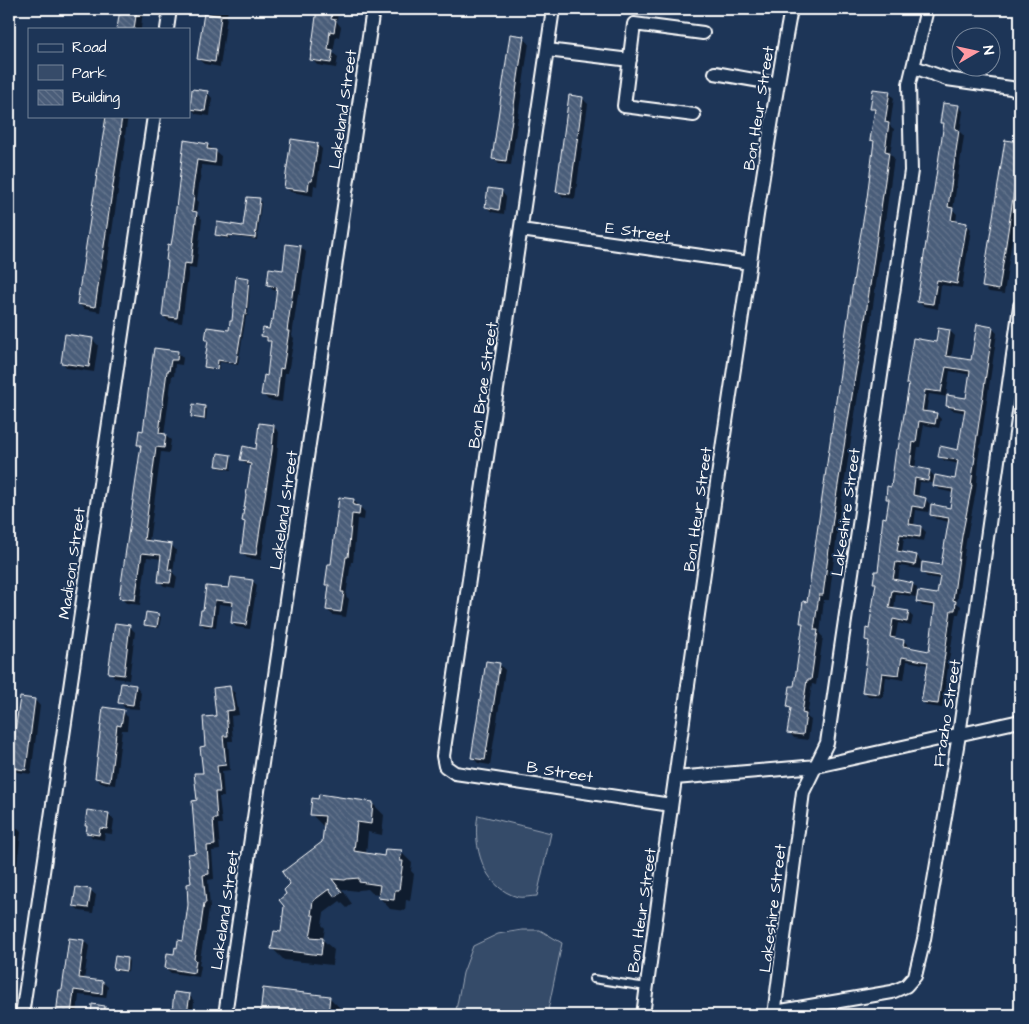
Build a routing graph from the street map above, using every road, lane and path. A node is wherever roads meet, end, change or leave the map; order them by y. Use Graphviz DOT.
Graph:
graph roads {
  1 [pos="170,9"];
  2 [pos="374,9"];
  3 [pos="553,9"];
  4 [pos="791,9"];
  5 [pos="927,9"];
  6 [pos="167,28"];
  7 [pos="703,33"];
  8 [pos="547,50"];
  9 [pos="630,60"];
  10 [pos="914,67"];
  11 [pos="715,73"];
  12 [pos="777,84"];
  13 [pos="1020,92"];
  14 [pos="694,115"];
  15 [pos="154,118"];
  16 [pos="521,230"];
  17 [pos="750,263"];
  18 [pos="1020,306"];
  19 [pos="1020,721"];
  20 [pos="960,735"];
  21 [pos="445,766"];
  22 [pos="817,766"];
  23 [pos="675,778"];
  24 [pos="671,805"];
  25 [pos="593,979"];
  26 [pos="647,987"];
  27 [pos="774,1013"];
  28 [pos="22,1015"];
  29 [pos="225,1015"];
  30 [pos="643,1015"];
  1 -- 6 [label="street"];
  2 -- 29 [label="street, Lakeland Street"];
  3 -- 8 [label="street, Bon Brae Street"];
  4 -- 12 [label="street, Bon Heur Street"];
  5 -- 10 [label="street, Lakeshire Street"];
  7 -- 9 [label="street"];
  8 -- 9 [label="street"];
  8 -- 16 [label="street, Bon Brae Street"];
  9 -- 14 [label="street"];
  10 -- 13 [label="street"];
  10 -- 22 [label="street, Lakeshire Street"];
  11 -- 12 [label="street"];
  12 -- 17 [label="street, Bon Heur Street"];
  15 -- 28 [label="street, Madison Street"];
  16 -- 17 [label="street, E Street"];
  16 -- 21 [label="street, Bon Brae Street"];
  17 -- 23 [label="street, Bon Heur Street"];
  18 -- 20 [label="street, Frazho Street"];
  19 -- 20 [label="street"];
  20 -- 22 [label="street"];
  20 -- 27 [label="street, Frazho Street"];
  21 -- 24 [label="street, B Street"];
  22 -- 23 [label="street"];
  22 -- 27 [label="street, Lakeshire Street"];
  23 -- 24 [label="street, Bon Heur Street"];
  24 -- 26 [label="street, Bon Heur Street"];
  25 -- 26 [label="lane"];
  26 -- 30 [label="street, Bon Heur Street"];
}
